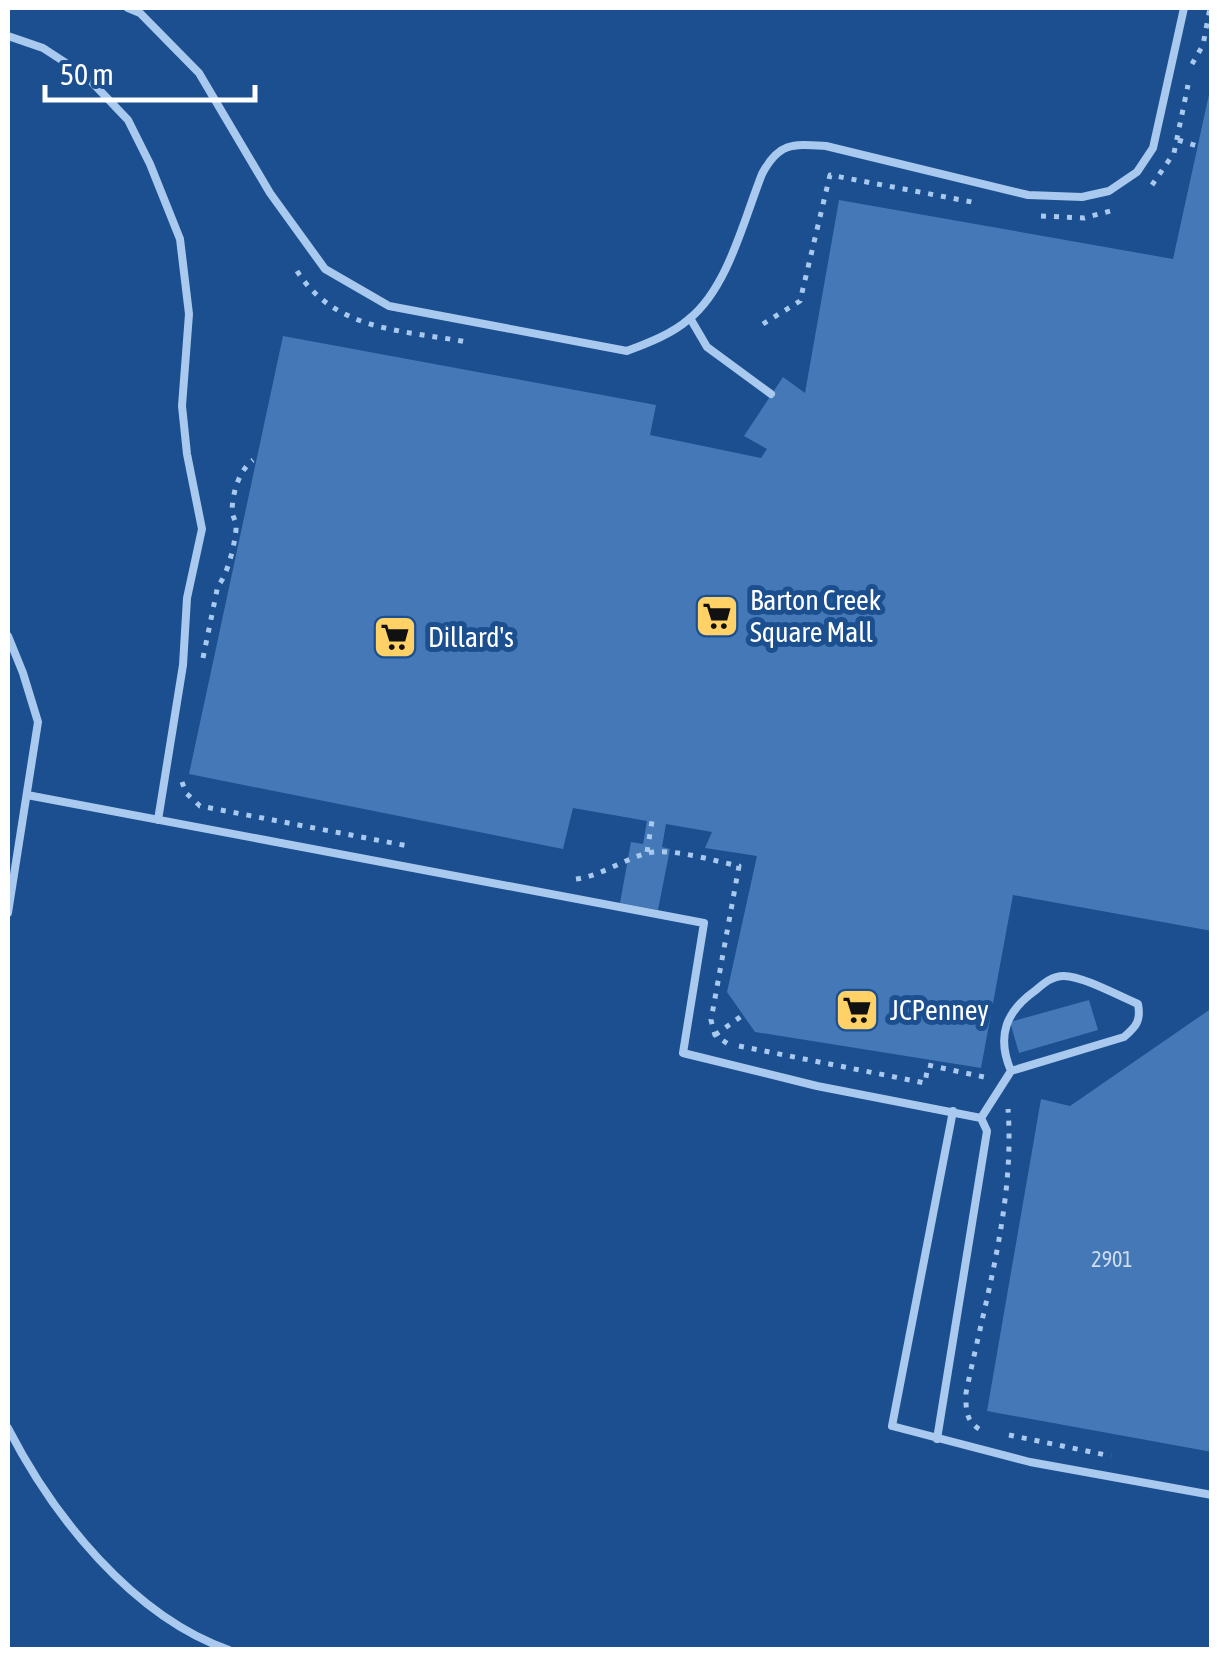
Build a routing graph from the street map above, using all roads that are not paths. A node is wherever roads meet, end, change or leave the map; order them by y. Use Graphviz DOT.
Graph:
graph roads {
  1 [pos="128,8"];
  2 [pos="1184,8"];
  3 [pos="8,36"];
  4 [pos="690,318"];
  5 [pos="772,394"];
  6 [pos="8,636"];
  7 [pos="27,795"];
  8 [pos="158,820"];
  9 [pos="8,913"];
  10 [pos="1011,1071"];
  11 [pos="953,1112"];
  12 [pos="981,1118"];
  13 [pos="8,1428"];
  14 [pos="937,1439"];
  15 [pos="1212,1495"];
  16 [pos="229,1650"];
  1 -- 4 [label="lane"];
  2 -- 4 [label="lane"];
  3 -- 8 [label="lane"];
  4 -- 5 [label="lane"];
  6 -- 7 [label="lane"];
  7 -- 8 [label="lane"];
  7 -- 9 [label="lane"];
  8 -- 11 [label="lane"];
  10 -- 10 [label="lane"];
  10 -- 12 [label="lane"];
  11 -- 12 [label="lane"];
  11 -- 14 [label="lane"];
  12 -- 14 [label="lane"];
  13 -- 16 [label="lane"];
  14 -- 15 [label="lane"];
}
